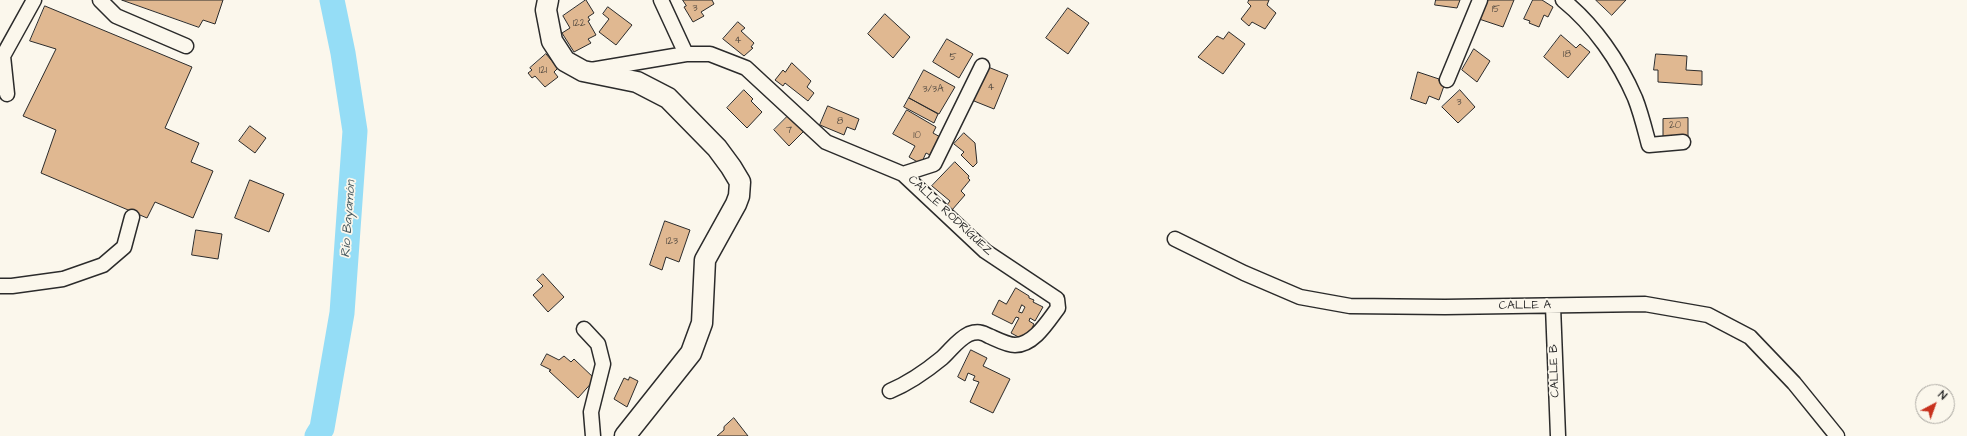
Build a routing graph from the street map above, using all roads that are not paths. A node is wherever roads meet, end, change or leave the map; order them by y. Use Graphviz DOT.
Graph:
graph roads {
  1 [pos="34,0"];
  2 [pos="100,0"];
  3 [pos="548,0"];
  4 [pos="661,0"];
  5 [pos="1480,0"];
  6 [pos="1563,0"];
  7 [pos="186,46"];
  8 [pos="686,54"];
  9 [pos="982,66"];
  10 [pos="583,71"];
  11 [pos="1447,80"];
  12 [pos="7,94"];
  13 [pos="1683,142"];
  14 [pos="903,174"];
  15 [pos="132,217"];
  16 [pos="1175,239"];
  17 [pos="0,286"];
  18 [pos="1553,306"];
  19 [pos="584,330"];
  20 [pos="890,391"];
  21 [pos="593,436"];
  22 [pos="625,436"];
  23 [pos="1558,436"];
  24 [pos="1837,436"];
  1 -- 12 [label="street"];
  2 -- 7 [label="street"];
  3 -- 10 [label="street"];
  4 -- 8 [label="street"];
  5 -- 11 [label="street"];
  6 -- 13 [label="street"];
  8 -- 10 [label="street, CALLE RODRÍGUEZ"];
  8 -- 14 [label="street, CALLE RODRÍGUEZ"];
  9 -- 14 [label="street"];
  10 -- 22 [label="street"];
  14 -- 20 [label="street, CALLE RODRÍGUEZ"];
  15 -- 17 [label="street"];
  16 -- 18 [label="street, CALLE A"];
  18 -- 23 [label="street, CALLE B"];
  18 -- 24 [label="street, CALLE A"];
  19 -- 21 [label="street"];
}
